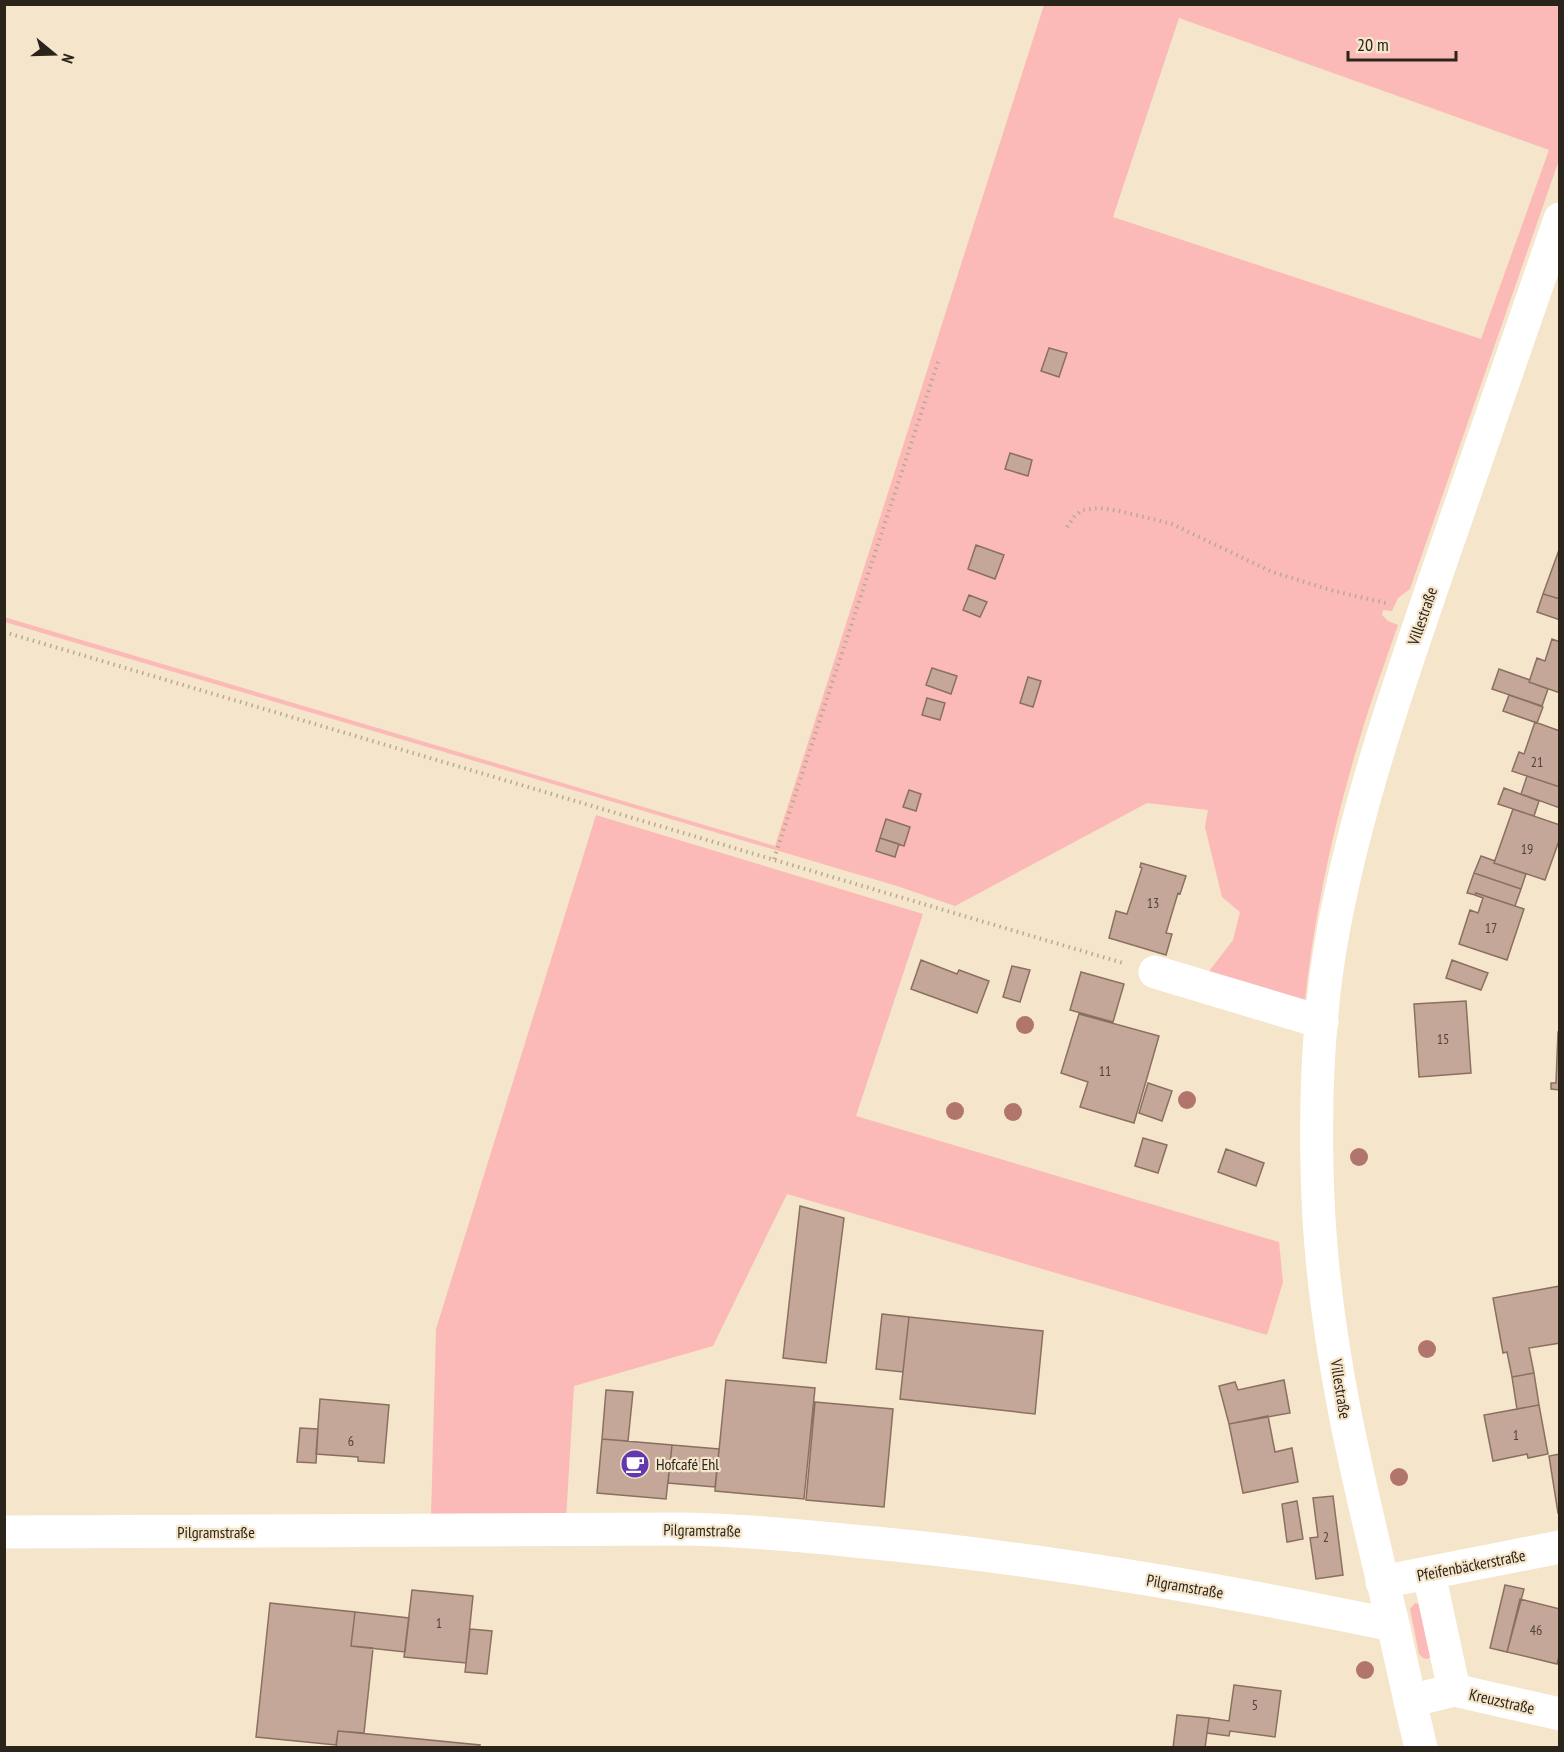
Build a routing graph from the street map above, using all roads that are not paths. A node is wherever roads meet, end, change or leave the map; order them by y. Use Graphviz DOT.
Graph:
graph roads {
  1 [pos="1560,219"];
  2 [pos="1155,972"];
  3 [pos="1322,1022"];
  4 [pos="4,1532"];
  5 [pos="1560,1547"];
  6 [pos="1429,1574"];
  7 [pos="1382,1582"];
  8 [pos="1393,1625"];
  9 [pos="1454,1690"];
  10 [pos="1410,1701"];
  11 [pos="1560,1714"];
  12 [pos="1421,1748"];
  1 -- 3 [label="street, Villestraße"];
  2 -- 3 [label="street"];
  3 -- 7 [label="street, Villestraße"];
  4 -- 8 [label="street, Pilgramstraße"];
  5 -- 6 [label="street, Pfeifenbäckerstraße"];
  6 -- 7 [label="street, Pfeifenbäckerstraße"];
  6 -- 9 [label="street"];
  7 -- 8 [label="street, Villestraße"];
  8 -- 10 [label="street, Villestraße"];
  9 -- 10 [label="street, Kreuzstraße"];
  9 -- 11 [label="street, Kreuzstraße"];
  10 -- 12 [label="street, Villestraße"];
}
